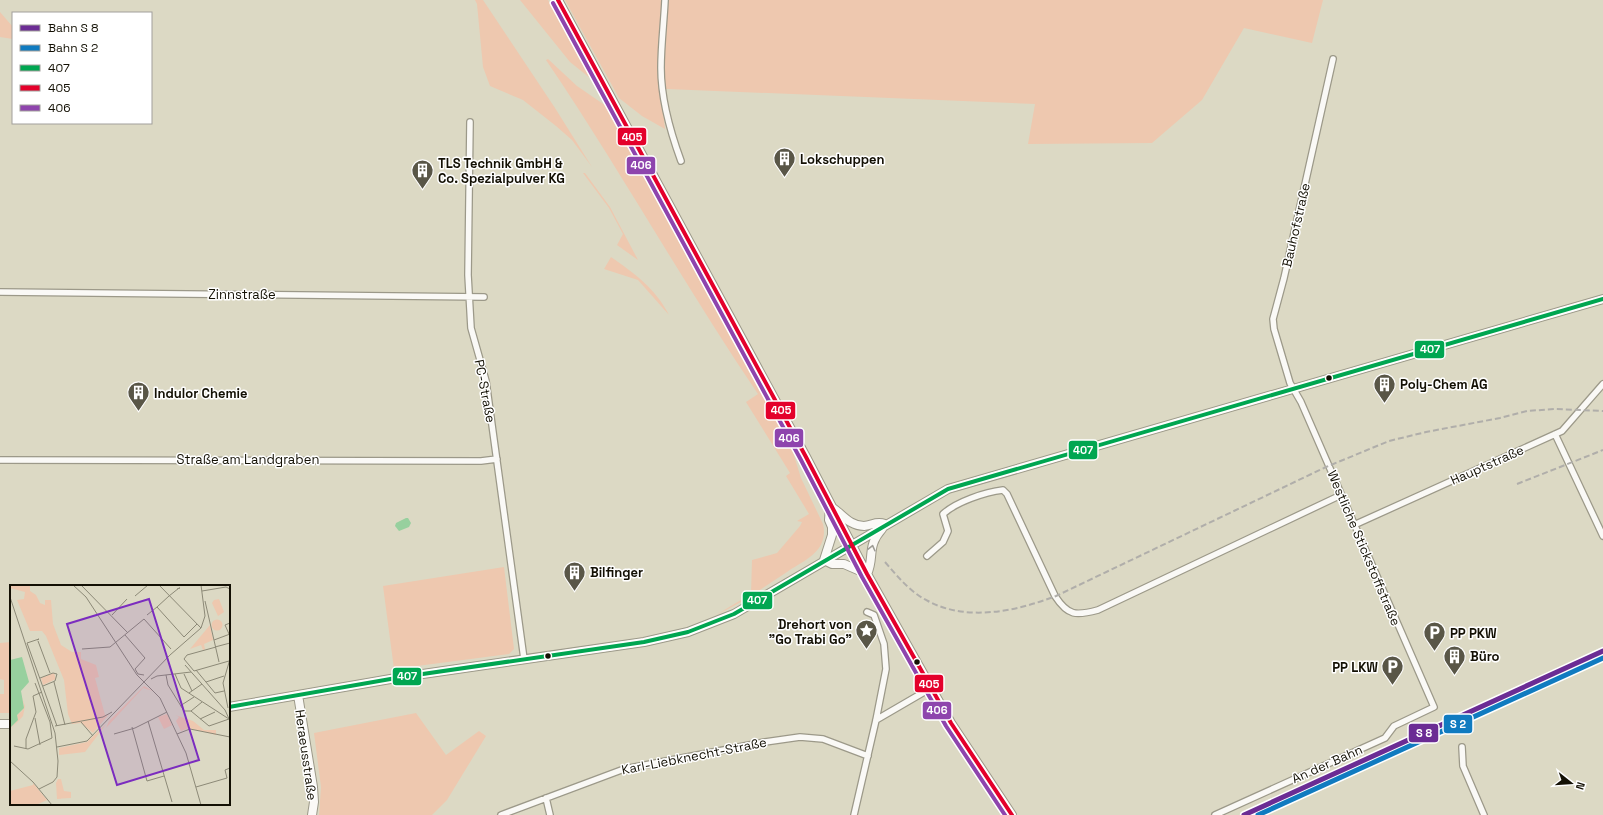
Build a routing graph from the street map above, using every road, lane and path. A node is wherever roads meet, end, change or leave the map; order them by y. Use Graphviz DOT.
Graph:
graph roads {
  1 [pos="558,0"];
  2 [pos="665,0"];
  3 [pos="1333,59"];
  4 [pos="470,122"];
  5 [pos="681,161"];
  6 [pos="0,292"];
  7 [pos="468,297"];
  8 [pos="484,297"];
  9 [pos="1603,299"];
  10 [pos="1603,384"];
  11 [pos="1293,390"];
  12 [pos="1555,434"];
  13 [pos="497,459"];
  14 [pos="0,460"];
  15 [pos="1341,494"];
  16 [pos="830,506"];
  17 [pos="885,524"];
  18 [pos="1354,525"];
  19 [pos="1603,536"];
  20 [pos="851,544"];
  21 [pos="927,556"];
  22 [pos="824,560"];
  23 [pos="866,574"];
  24 [pos="867,612"];
  25 [pos="524,659"];
  26 [pos="931,688"];
  27 [pos="298,695"];
  28 [pos="230,707"];
  29 [pos="1434,707"];
  30 [pos="876,720"];
  31 [pos="1462,748"];
  32 [pos="868,756"];
  33 [pos="546,798"];
  34 [pos="312,815"];
  35 [pos="501,815"];
  36 [pos="550,815"];
  37 [pos="854,815"];
  38 [pos="1012,815"];
  39 [pos="1214,815"];
  40 [pos="1484,815"];
  1 -- 16 [label="street"];
  2 -- 5 [label="street"];
  3 -- 11 [label="street, Bauhofstraße"];
  4 -- 7 [label="street, PC-Straße"];
  6 -- 7 [label="street, Zinnstraße"];
  7 -- 8 [label="street, Zinnstraße"];
  7 -- 13 [label="street, PC-Straße"];
  9 -- 11 [label="street"];
  10 -- 12 [label="street, Hauptstraße"];
  11 -- 15 [label="street, Westliche Stickstoffstraße"];
  11 -- 17 [label="street"];
  12 -- 18 [label="street, Hauptstraße"];
  12 -- 19 [label="street"];
  13 -- 14 [label="street, Straße am Landgraben"];
  13 -- 25 [label="street, PC-Straße"];
  15 -- 18 [label="street, Westliche Stickstoffstraße"];
  15 -- 21 [label="street"];
  16 -- 17 [label="street"];
  16 -- 20 [label="street"];
  16 -- 22 [label="street"];
  17 -- 20 [label="street"];
  23 -- 17 [label="street, one-way"];
  18 -- 29 [label="street, Westliche Stickstoffstraße"];
  20 -- 22 [label="street"];
  20 -- 23 [label="street"];
  22 -- 23 [label="street"];
  22 -- 25 [label="street"];
  23 -- 26 [label="street"];
  24 -- 30 [label="street"];
  25 -- 27 [label="street"];
  26 -- 30 [label="street"];
  26 -- 38 [label="street"];
  27 -- 28 [label="street"];
  27 -- 34 [label="street, Heraeusstraße"];
  29 -- 39 [label="street, An der Bahn"];
  30 -- 32 [label="street"];
  31 -- 40 [label="street"];
  32 -- 33 [label="street, Karl-Liebknecht-Straße"];
  32 -- 37 [label="street"];
  33 -- 35 [label="street, Karl-Liebknecht-Straße"];
  33 -- 36 [label="street"];
}
